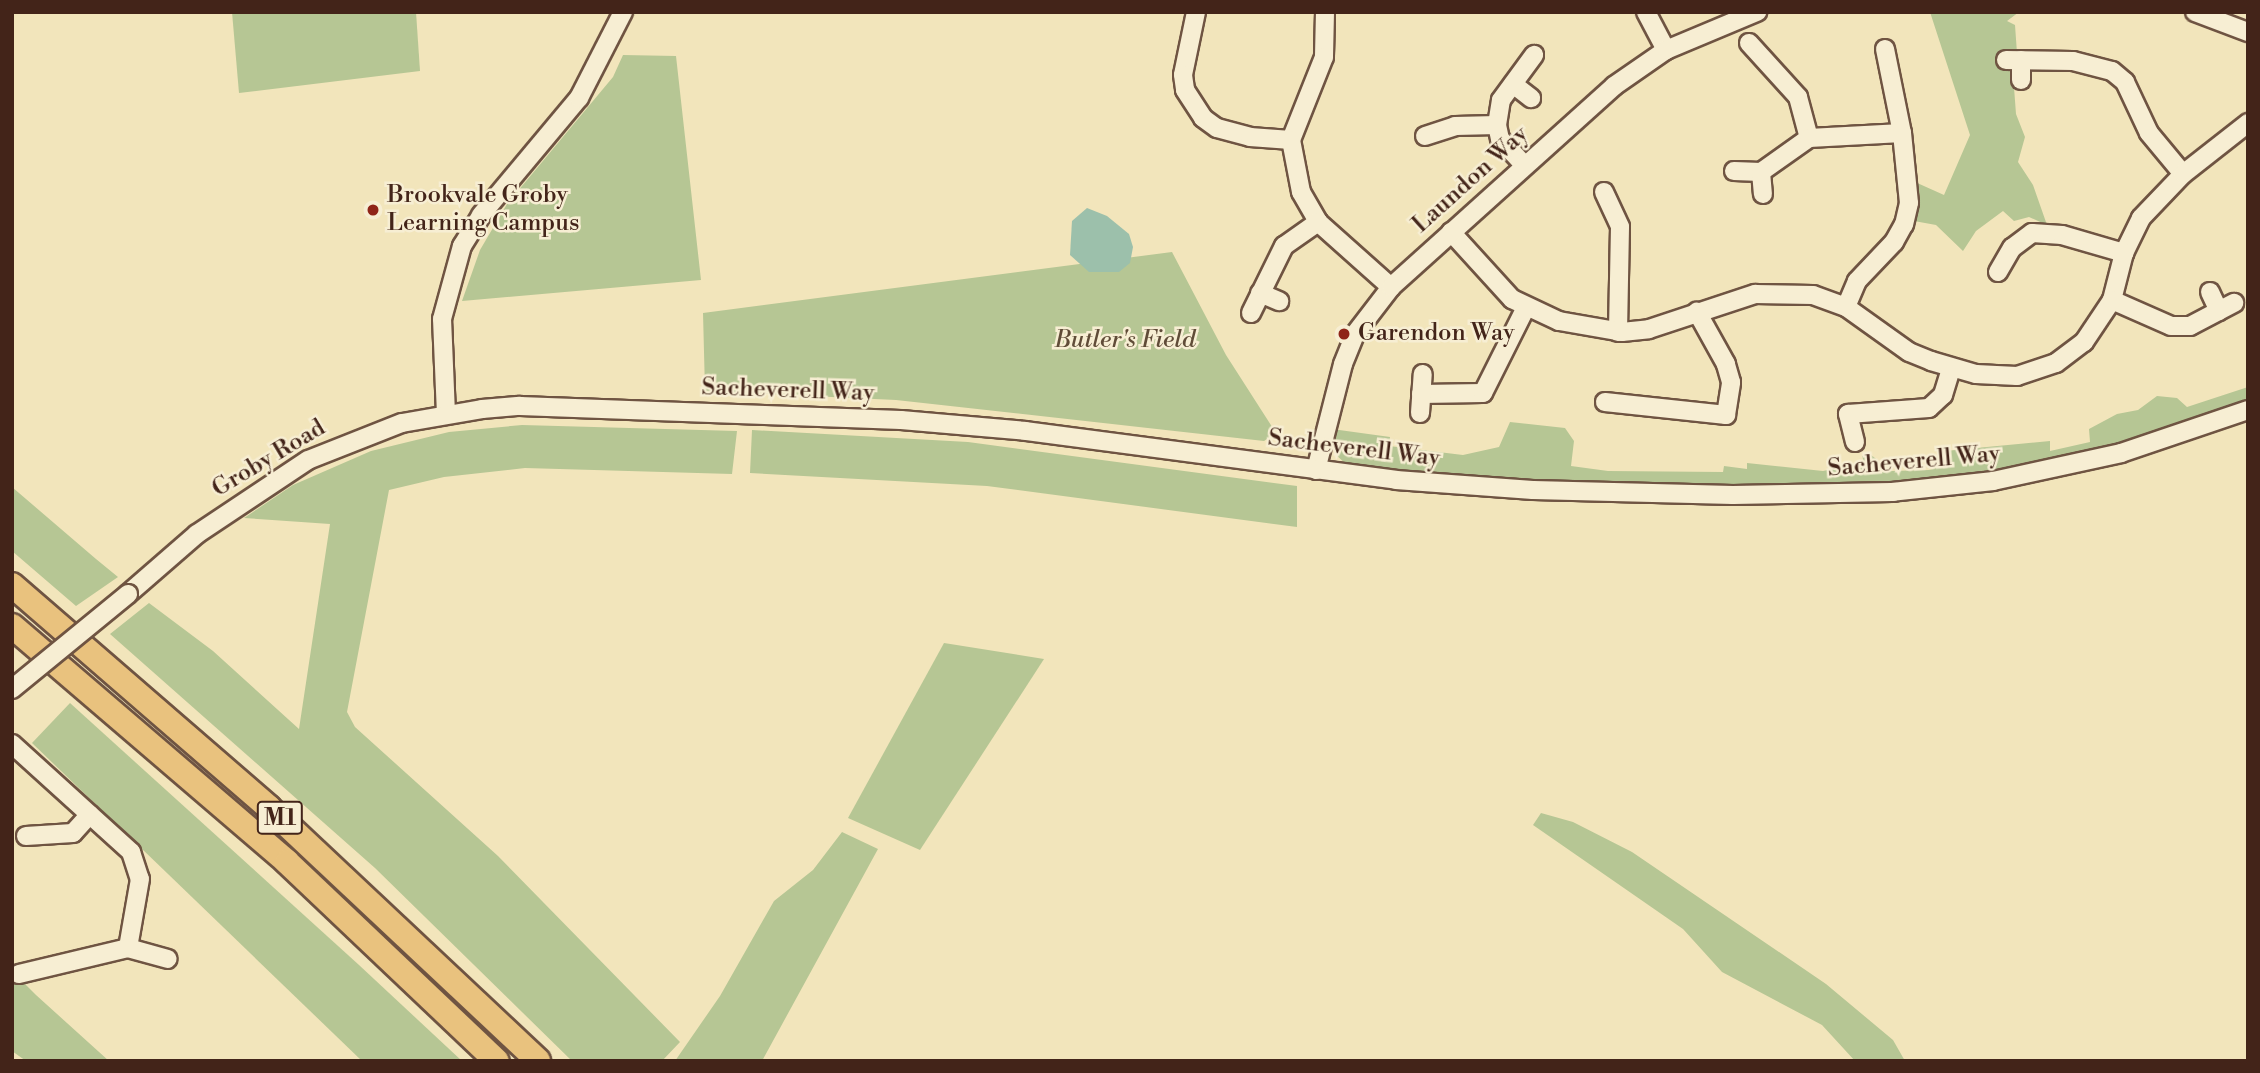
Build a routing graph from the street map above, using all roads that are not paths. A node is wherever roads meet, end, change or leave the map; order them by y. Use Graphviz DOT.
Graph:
graph roads {
  1 [pos="623,12"];
  2 [pos="1196,12"];
  3 [pos="1325,12"];
  4 [pos="1646,12"];
  5 [pos="1756,12"];
  6 [pos="2202,13"];
  7 [pos="2248,32"];
  8 [pos="1885,48"];
  9 [pos="1666,50"];
  10 [pos="1534,55"];
  11 [pos="1752,56"];
  12 [pos="2021,80"];
  13 [pos="1513,84"];
  14 [pos="1531,98"];
  15 [pos="2248,123"];
  16 [pos="1497,125"];
  17 [pos="1902,133"];
  18 [pos="1425,136"];
  19 [pos="1809,138"];
  20 [pos="1291,140"];
  21 [pos="1524,165"];
  22 [pos="1734,171"];
  23 [pos="1761,172"];
  24 [pos="2183,174"];
  25 [pos="1604,192"];
  26 [pos="1763,194"];
  27 [pos="1318,222"];
  28 [pos="1451,232"];
  29 [pos="2124,253"];
  30 [pos="1998,272"];
  31 [pos="1391,287"];
  32 [pos="2210,292"];
  33 [pos="1260,293"];
  34 [pos="2112,300"];
  35 [pos="1279,301"];
  36 [pos="1526,307"];
  37 [pos="1846,307"];
  38 [pos="1697,312"];
  39 [pos="1251,313"];
  40 [pos="1618,332"];
  41 [pos="1951,369"];
  42 [pos="1423,374"];
  43 [pos="1421,394"];
  44 [pos="1605,402"];
  45 [pos="2248,410"];
  46 [pos="1420,413"];
  47 [pos="446,414"];
  48 [pos="1855,442"];
  49 [pos="1316,470"];
  50 [pos="12,585"];
  51 [pos="12,626"];
  52 [pos="12,690"];
  53 [pos="12,744"];
  54 [pos="90,814"];
  55 [pos="26,836"];
  56 [pos="128,948"];
  57 [pos="168,959"];
  58 [pos="19,974"];
  59 [pos="497,1061"];
  60 [pos="538,1061"];
  1 -- 47 [label="street"];
  2 -- 20 [label="street"];
  3 -- 20 [label="street"];
  4 -- 9 [label="street"];
  5 -- 9 [label="street, Laundon Way"];
  6 -- 7 [label="street"];
  8 -- 17 [label="street"];
  9 -- 21 [label="street, Laundon Way"];
  10 -- 13 [label="street"];
  11 -- 19 [label="street"];
  12 -- 24 [label="street"];
  13 -- 14 [label="street"];
  13 -- 16 [label="street"];
  15 -- 24 [label="street"];
  16 -- 18 [label="street"];
  16 -- 21 [label="street"];
  17 -- 19 [label="street"];
  17 -- 37 [label="street"];
  19 -- 23 [label="street"];
  20 -- 27 [label="street"];
  21 -- 28 [label="street, Laundon Way"];
  22 -- 23 [label="street"];
  23 -- 26 [label="street"];
  24 -- 29 [label="street"];
  25 -- 40 [label="street"];
  27 -- 31 [label="street"];
  27 -- 33 [label="street"];
  28 -- 31 [label="street, Laundon Way"];
  28 -- 36 [label="street"];
  29 -- 30 [label="street"];
  29 -- 34 [label="street"];
  31 -- 49 [label="street, Laundon Way"];
  32 -- 34 [label="street"];
  33 -- 35 [label="street"];
  33 -- 39 [label="street"];
  34 -- 41 [label="street"];
  36 -- 40 [label="street"];
  36 -- 43 [label="street"];
  37 -- 38 [label="street"];
  37 -- 41 [label="street"];
  38 -- 40 [label="street"];
  38 -- 44 [label="street"];
  41 -- 48 [label="street"];
  42 -- 43 [label="street"];
  43 -- 46 [label="street"];
  45 -- 49 [label="street, Sacheverell Way"];
  47 -- 49 [label="street, Sacheverell Way"];
  47 -- 52 [label="street, Groby Road, bridge"];
  50 -- 60 [label="highway, M1"];
  51 -- 59 [label="highway, M1"];
  53 -- 54 [label="street"];
  54 -- 55 [label="street"];
  54 -- 56 [label="street"];
  56 -- 57 [label="street"];
  56 -- 58 [label="street"];
}
